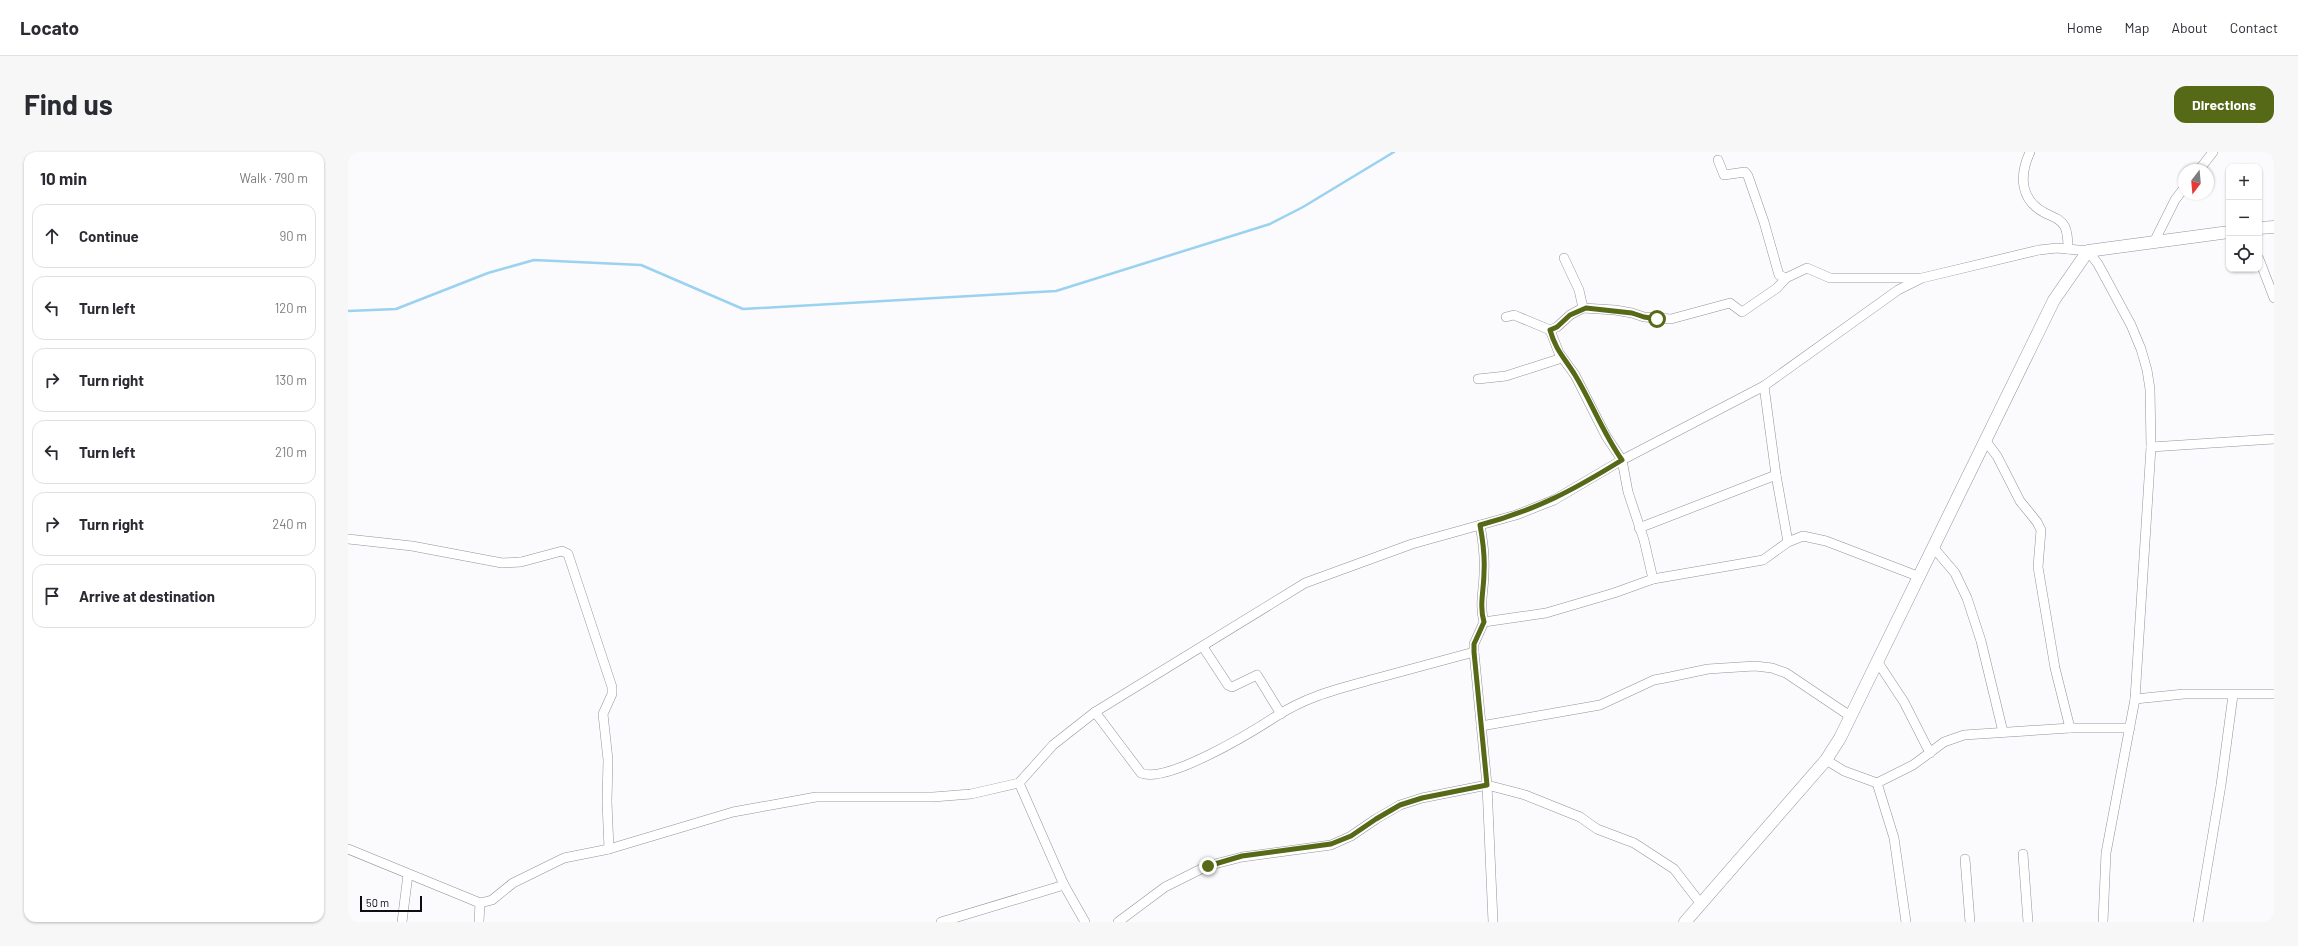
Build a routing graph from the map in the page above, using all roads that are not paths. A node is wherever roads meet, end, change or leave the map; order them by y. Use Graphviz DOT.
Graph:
graph roads {
  1 [pos="2030,152"];
  2 [pos="2213,152"];
  3 [pos="1718,160"];
  4 [pos="2204,164"];
  5 [pos="2178,196"];
  6 [pos="2274,226"];
  7 [pos="2262,228"];
  8 [pos="2226,232"];
  9 [pos="2154,242"];
  10 [pos="2068,248"];
  11 [pos="2088,251"];
  12 [pos="1564,258"];
  13 [pos="2262,267"];
  14 [pos="1786,278"];
  15 [pos="1922,278"];
  16 [pos="2274,298"];
  17 [pos="1583,308"];
  18 [pos="1506,317"];
  19 [pos="1550,330"];
  20 [pos="1562,358"];
  21 [pos="1478,379"];
  22 [pos="1764,386"];
  23 [pos="2274,439"];
  24 [pos="1985,440"];
  25 [pos="2151,447"];
  26 [pos="1622,460"];
  27 [pos="1776,475"];
  28 [pos="1480,525"];
  29 [pos="1639,528"];
  30 [pos="348,539"];
  31 [pos="1788,542"];
  32 [pos="1932,547"];
  33 [pos="1920,577"];
  34 [pos="1653,579"];
  35 [pos="1484,622"];
  36 [pos="1203,648"];
  37 [pos="1474,652"];
  38 [pos="1876,661"];
  39 [pos="2274,694"];
  40 [pos="2233,695"];
  41 [pos="2135,699"];
  42 [pos="1096,712"];
  43 [pos="1281,714"];
  44 [pos="1850,716"];
  45 [pos="1481,726"];
  46 [pos="2070,728"];
  47 [pos="2130,728"];
  48 [pos="2003,732"];
  49 [pos="1930,753"];
  50 [pos="1826,760"];
  51 [pos="1019,783"];
  52 [pos="1877,783"];
  53 [pos="1487,785"];
  54 [pos="348,849"];
  55 [pos="609,849"];
  56 [pos="2023,854"];
  57 [pos="1965,859"];
  58 [pos="408,874"];
  59 [pos="1064,885"];
  60 [pos="480,903"];
  61 [pos="1701,904"];
  62 [pos="402,922"];
  63 [pos="479,922"];
  64 [pos="941,922"];
  65 [pos="1086,922"];
  66 [pos="1118,922"];
  67 [pos="1493,922"];
  68 [pos="1685,922"];
  69 [pos="1906,922"];
  70 [pos="1970,922"];
  71 [pos="2028,922"];
  72 [pos="2103,922"];
  73 [pos="2198,922"];
  1 -- 10 [label="street"];
  2 -- 4 [label="street"];
  3 -- 14 [label="street"];
  5 -- 9 [label="street"];
  6 -- 7 [label="street"];
  8 -- 9 [label="street"];
  9 -- 11 [label="street"];
  10 -- 11 [label="street"];
  10 -- 15 [label="street"];
  11 -- 24 [label="street"];
  11 -- 25 [label="street"];
  12 -- 17 [label="street"];
  13 -- 16 [label="street"];
  14 -- 15 [label="street"];
  14 -- 17 [label="street"];
  15 -- 22 [label="street"];
  17 -- 19 [label="street"];
  18 -- 19 [label="street"];
  19 -- 20 [label="street"];
  20 -- 21 [label="street"];
  20 -- 26 [label="street"];
  22 -- 26 [label="street"];
  22 -- 27 [label="street"];
  23 -- 25 [label="street"];
  24 -- 32 [label="street"];
  24 -- 46 [label="street"];
  25 -- 41 [label="street"];
  26 -- 28 [label="street"];
  26 -- 29 [label="street"];
  27 -- 29 [label="street"];
  27 -- 31 [label="street"];
  28 -- 35 [label="street"];
  28 -- 36 [label="street"];
  29 -- 34 [label="street"];
  30 -- 55 [label="street"];
  31 -- 33 [label="street"];
  31 -- 34 [label="street"];
  32 -- 33 [label="street"];
  32 -- 48 [label="street"];
  33 -- 38 [label="street"];
  34 -- 35 [label="street"];
  35 -- 37 [label="street"];
  36 -- 42 [label="street"];
  36 -- 43 [label="street"];
  37 -- 43 [label="street"];
  37 -- 45 [label="street"];
  38 -- 44 [label="street"];
  38 -- 49 [label="street"];
  39 -- 40 [label="street"];
  40 -- 41 [label="street"];
  40 -- 73 [label="street"];
  41 -- 47 [label="street"];
  42 -- 43 [label="street"];
  42 -- 51 [label="street"];
  44 -- 45 [label="street"];
  44 -- 50 [label="street"];
  45 -- 53 [label="street"];
  46 -- 47 [label="street"];
  46 -- 48 [label="street"];
  47 -- 72 [label="street"];
  48 -- 49 [label="street"];
  49 -- 52 [label="street"];
  50 -- 52 [label="street"];
  50 -- 61 [label="street"];
  51 -- 55 [label="street"];
  51 -- 59 [label="street"];
  52 -- 69 [label="street"];
  53 -- 61 [label="street"];
  53 -- 66 [label="street"];
  53 -- 67 [label="street"];
  54 -- 58 [label="street"];
  55 -- 60 [label="street"];
  56 -- 71 [label="street"];
  57 -- 70 [label="street"];
  58 -- 60 [label="street"];
  58 -- 62 [label="street"];
  59 -- 64 [label="street"];
  59 -- 65 [label="street"];
  60 -- 63 [label="street"];
  61 -- 68 [label="street"];
}
